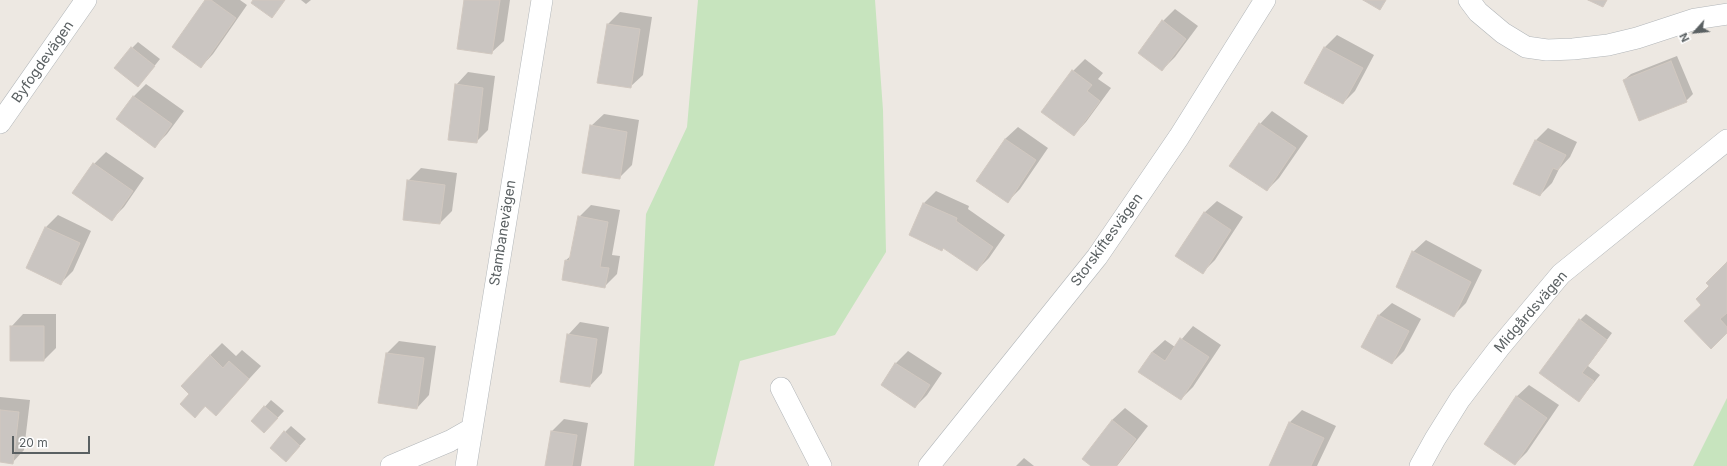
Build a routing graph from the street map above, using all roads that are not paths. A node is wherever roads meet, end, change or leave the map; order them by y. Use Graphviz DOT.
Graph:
graph roads {
  1 [pos="86,0"];
  2 [pos="542,0"];
  3 [pos="1265,0"];
  4 [pos="1469,0"];
  5 [pos="1727,14"];
  6 [pos="0,123"];
  7 [pos="1727,140"];
  8 [pos="781,388"];
  9 [pos="471,429"];
  10 [pos="391,466"];
  11 [pos="466,466"];
  12 [pos="821,466"];
  13 [pos="929,466"];
  14 [pos="1420,466"];
  1 -- 6 [label="street, Byfogdevägen"];
  2 -- 9 [label="street, Stambanevägen"];
  3 -- 13 [label="street, Storskiftesvägen"];
  4 -- 5 [label="street"];
  7 -- 14 [label="street, Midgårdsvägen"];
  8 -- 12 [label="street"];
  9 -- 10 [label="street"];
  9 -- 11 [label="street, Stambanevägen"];
}
